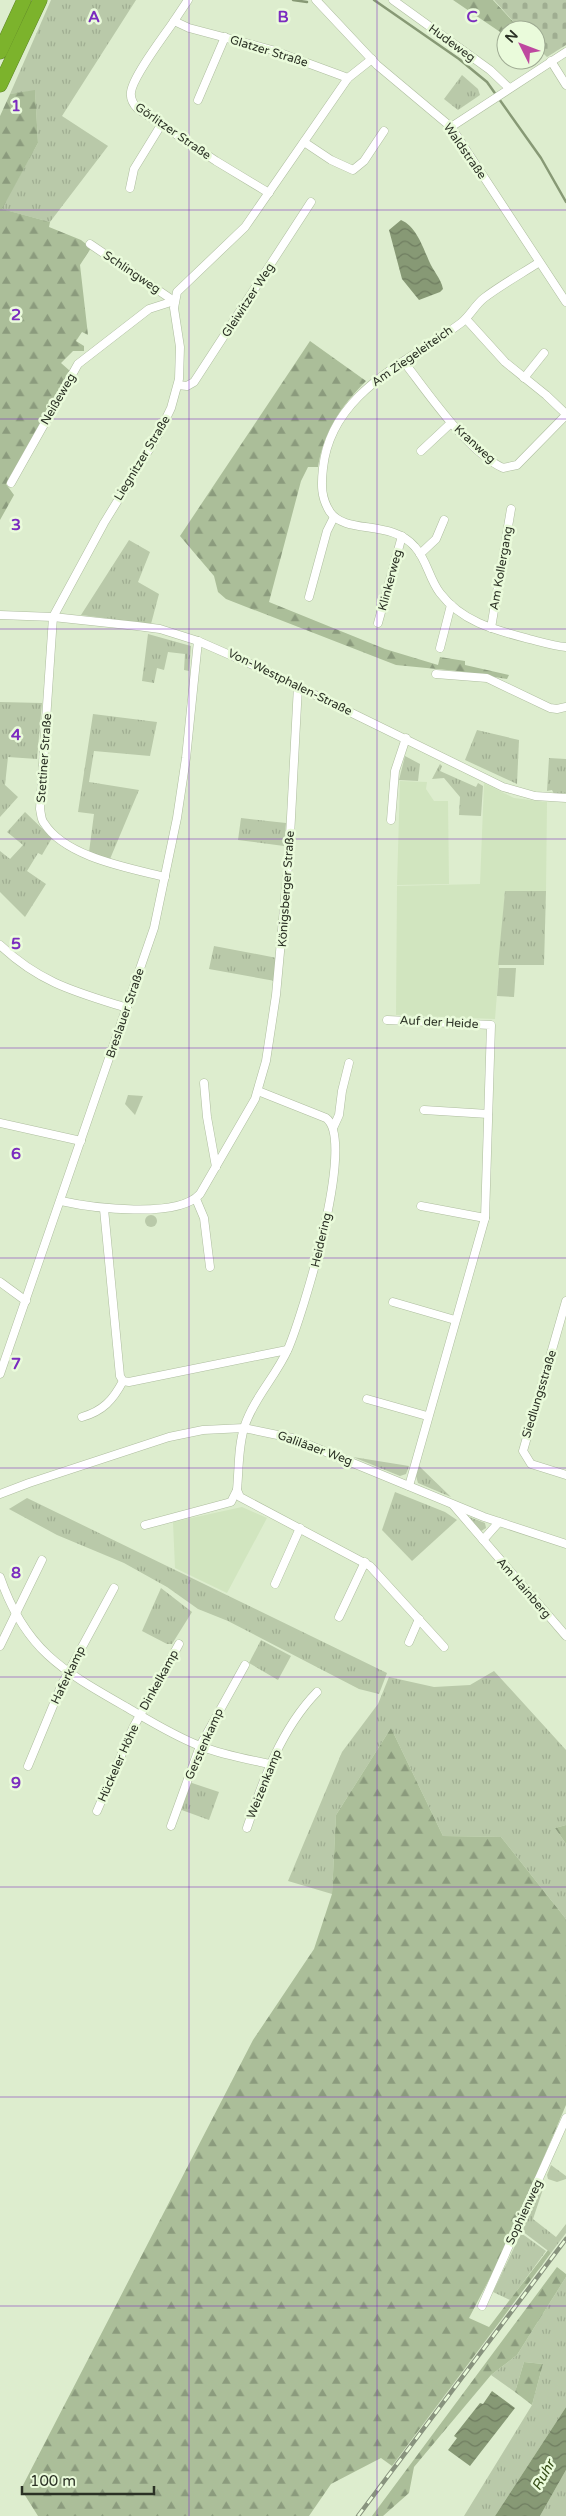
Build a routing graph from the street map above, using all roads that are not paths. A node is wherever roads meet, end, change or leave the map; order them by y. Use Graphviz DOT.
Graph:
graph roads {
  1 [pos="24,0"];
  2 [pos="40,0"];
  3 [pos="188,0"];
  4 [pos="316,0"];
  5 [pos="393,0"];
  6 [pos="174,21"];
  7 [pos="225,37"];
  8 [pos="0,52"];
  9 [pos="566,52"];
  10 [pos="372,60"];
  11 [pos="551,61"];
  12 [pos="348,78"];
  13 [pos="0,85"];
  14 [pos="566,85"];
  15 [pos="509,88"];
  16 [pos="198,100"];
  17 [pos="161,125"];
  18 [pos="451,127"];
  19 [pos="384,131"];
  20 [pos="304,142"];
  21 [pos="130,188"];
  22 [pos="269,193"];
  23 [pos="311,202"];
  24 [pos="90,244"];
  25 [pos="538,263"];
  26 [pos="174,301"];
  27 [pos="566,302"];
  28 [pos="466,318"];
  29 [pos="544,353"];
  30 [pos="404,362"];
  31 [pos="524,378"];
  32 [pos="178,385"];
  33 [pos="566,415"];
  34 [pos="451,423"];
  35 [pos="421,451"];
  36 [pos="11,483"];
  37 [pos="511,508"];
  38 [pos="334,517"];
  39 [pos="444,520"];
  40 [pos="402,536"];
  41 [pos="420,554"];
  42 [pos="309,597"];
  43 [pos="451,605"];
  44 [pos="0,615"];
  45 [pos="53,617"];
  46 [pos="378,623"];
  47 [pos="491,628"];
  48 [pos="198,640"];
  49 [pos="566,646"];
  50 [pos="440,648"];
  51 [pos="436,674"];
  52 [pos="298,686"];
  53 [pos="566,707"];
  54 [pos="406,738"];
  55 [pos="566,798"];
  56 [pos="391,820"];
  57 [pos="166,877"];
  58 [pos="0,945"];
  59 [pos="127,1008"];
  60 [pos="387,1020"];
  61 [pos="349,1063"];
  62 [pos="204,1083"];
  63 [pos="258,1091"];
  64 [pos="424,1110"];
  65 [pos="488,1114"];
  66 [pos="0,1123"];
  67 [pos="334,1126"];
  68 [pos="81,1141"];
  69 [pos="216,1167"];
  70 [pos="196,1199"];
  71 [pos="61,1201"];
  72 [pos="421,1206"];
  73 [pos="104,1209"];
  74 [pos="485,1218"];
  75 [pos="210,1267"];
  76 [pos="0,1282"];
  77 [pos="26,1301"];
  78 [pos="566,1301"];
  79 [pos="393,1302"];
  80 [pos="455,1320"];
  81 [pos="287,1350"];
  82 [pos="0,1374"];
  83 [pos="123,1381"];
  84 [pos="367,1399"];
  85 [pos="427,1416"];
  86 [pos="82,1417"];
  87 [pos="244,1428"];
  88 [pos="566,1475"];
  89 [pos="409,1486"];
  90 [pos="237,1490"];
  91 [pos="0,1494"];
  92 [pos="452,1504"];
  93 [pos="499,1522"];
  94 [pos="145,1525"];
  95 [pos="300,1528"];
  96 [pos="482,1540"];
  97 [pos="566,1544"];
  98 [pos="42,1560"];
  99 [pos="365,1562"];
  100 [pos="0,1577"];
  101 [pos="275,1584"];
  102 [pos="114,1588"];
  103 [pos="15,1613"];
  104 [pos="340,1617"];
  105 [pos="419,1619"];
  106 [pos="566,1636"];
  107 [pos="409,1642"];
  108 [pos="179,1644"];
  109 [pos="0,1646"];
  110 [pos="444,1647"];
  111 [pos="244,1665"];
  112 [pos="68,1673"];
  113 [pos="317,1692"];
  114 [pos="139,1715"];
  115 [pos="200,1746"];
  116 [pos="270,1764"];
  117 [pos="28,1766"];
  118 [pos="97,1811"];
  119 [pos="170,1826"];
  120 [pos="247,1828"];
  121 [pos="566,2118"];
  122 [pos="482,2306"];
  1 -- 8 [label="highway"];
  2 -- 13 [label="highway"];
  3 -- 6 [label="street, Görlitzer Straße"];
  4 -- 10 [label="street, Waldstraße"];
  5 -- 15 [label="street, Hudeweg"];
  6 -- 7 [label="street, Glatzer Straße"];
  6 -- 17 [label="street, Görlitzer Straße"];
  7 -- 12 [label="street, Glatzer Straße"];
  7 -- 16 [label="street"];
  9 -- 11 [label="street"];
  10 -- 12 [label="street"];
  10 -- 18 [label="street, Waldstraße"];
  11 -- 14 [label="street"];
  11 -- 15 [label="street"];
  12 -- 20 [label="street"];
  15 -- 18 [label="street"];
  17 -- 21 [label="street"];
  17 -- 22 [label="street, Görlitzer Straße"];
  18 -- 25 [label="street, Waldstraße"];
  19 -- 20 [label="street"];
  20 -- 22 [label="street"];
  22 -- 26 [label="street"];
  23 -- 32 [label="street, Gleiwitzer Weg"];
  24 -- 26 [label="street, Schlingweg"];
  25 -- 27 [label="street, Waldstraße"];
  25 -- 28 [label="street, Am Ziegeleiteich"];
  26 -- 32 [label="street, Liegnitzer Straße"];
  26 -- 36 [label="street, Neißeweg"];
  28 -- 30 [label="street, Am Ziegeleiteich"];
  28 -- 31 [label="street"];
  29 -- 31 [label="street"];
  30 -- 34 [label="street, Kranweg"];
  30 -- 38 [label="street, Am Ziegeleiteich"];
  31 -- 33 [label="street"];
  32 -- 45 [label="street, Liegnitzer Straße"];
  33 -- 34 [label="street, Kranweg"];
  34 -- 35 [label="street, Kranweg"];
  37 -- 47 [label="street, Am Kollergang"];
  38 -- 40 [label="street"];
  38 -- 42 [label="street"];
  39 -- 41 [label="street"];
  40 -- 41 [label="street"];
  40 -- 46 [label="street, Klinkerweg"];
  41 -- 43 [label="street"];
  43 -- 47 [label="street"];
  43 -- 50 [label="street"];
  44 -- 45 [label="street, Von-Westphalen-Straße"];
  45 -- 48 [label="street, Von-Westphalen-Straße"];
  45 -- 57 [label="street, Stettiner Straße"];
  47 -- 49 [label="street"];
  48 -- 52 [label="street, Von-Westphalen-Straße"];
  48 -- 57 [label="street, Breslauer Straße"];
  51 -- 53 [label="street"];
  52 -- 54 [label="street, Von-Westphalen-Straße"];
  52 -- 63 [label="street, Königsberger Straße"];
  54 -- 55 [label="street, Von-Westphalen-Straße"];
  54 -- 56 [label="street"];
  57 -- 59 [label="street, Breslauer Straße"];
  58 -- 59 [label="street"];
  59 -- 68 [label="street, Breslauer Straße"];
  60 -- 65 [label="street, Auf der Heide"];
  61 -- 67 [label="street, Heidering"];
  62 -- 69 [label="street"];
  63 -- 67 [label="street"];
  63 -- 69 [label="street"];
  64 -- 65 [label="street"];
  65 -- 74 [label="street, Auf der Heide"];
  66 -- 68 [label="street"];
  67 -- 81 [label="street, Heidering"];
  68 -- 71 [label="street, Breslauer Straße"];
  69 -- 70 [label="street"];
  70 -- 73 [label="street"];
  70 -- 75 [label="street"];
  71 -- 73 [label="street"];
  71 -- 77 [label="street, Breslauer Straße"];
  72 -- 74 [label="street"];
  73 -- 83 [label="street"];
  74 -- 80 [label="street, Auf der Heide"];
  76 -- 77 [label="street"];
  77 -- 82 [label="street, Breslauer Straße"];
  78 -- 88 [label="street, Siedlungsstraße"];
  79 -- 80 [label="street"];
  80 -- 85 [label="street, Auf der Heide"];
  81 -- 83 [label="street"];
  81 -- 87 [label="street, Heidering"];
  83 -- 86 [label="street"];
  84 -- 85 [label="street"];
  85 -- 89 [label="street, Auf der Heide"];
  87 -- 89 [label="street, Galiläaer Weg"];
  87 -- 90 [label="street, Heidering"];
  87 -- 91 [label="street, Galiläaer Weg"];
  89 -- 92 [label="street, Galiläaer Weg"];
  90 -- 94 [label="street"];
  90 -- 95 [label="street"];
  92 -- 93 [label="street, Galiläaer Weg"];
  92 -- 96 [label="street, Am Hainberg"];
  93 -- 96 [label="street"];
  93 -- 97 [label="street, Galiläaer Weg"];
  95 -- 99 [label="street"];
  95 -- 101 [label="street"];
  96 -- 106 [label="street, Am Hainberg"];
  98 -- 103 [label="street"];
  99 -- 104 [label="street"];
  99 -- 105 [label="street"];
  100 -- 103 [label="street, Hückeler Höhe"];
  102 -- 112 [label="street, Haferkamp"];
  103 -- 109 [label="street"];
  103 -- 112 [label="street, Hückeler Höhe"];
  105 -- 107 [label="street"];
  105 -- 110 [label="street"];
  108 -- 114 [label="street, Dinkelkamp"];
  111 -- 115 [label="street, Gerstenkamp"];
  112 -- 114 [label="street, Hückeler Höhe"];
  112 -- 117 [label="street, Haferkamp"];
  113 -- 116 [label="street, Weizenkamp"];
  114 -- 115 [label="street, Hückeler Höhe"];
  114 -- 118 [label="street, Hückeler Höhe"];
  115 -- 116 [label="street, Hückeler Höhe"];
  115 -- 119 [label="street, Gerstenkamp"];
  116 -- 120 [label="street, Weizenkamp"];
  121 -- 122 [label="street, Sophienweg"];
}
